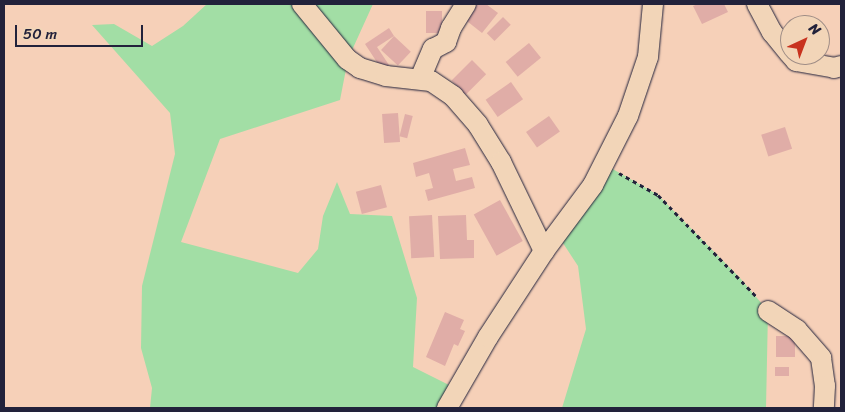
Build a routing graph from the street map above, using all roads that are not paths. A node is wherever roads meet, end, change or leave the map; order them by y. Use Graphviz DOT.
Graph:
graph roads {
  1 [pos="302,4"];
  2 [pos="466,4"];
  3 [pos="653,4"];
  4 [pos="758,4"];
  5 [pos="780,42"];
  6 [pos="818,65"];
  7 [pos="841,66"];
  8 [pos="420,78"];
  9 [pos="544,251"];
  10 [pos="768,311"];
  11 [pos="447,408"];
  12 [pos="824,408"];
  1 -- 8 [label="street"];
  2 -- 8 [label="street"];
  3 -- 9 [label="street"];
  4 -- 5 [label="street"];
  6 -- 7 [label="street"];
  8 -- 9 [label="street"];
  9 -- 11 [label="street"];
  10 -- 12 [label="street"];
}
